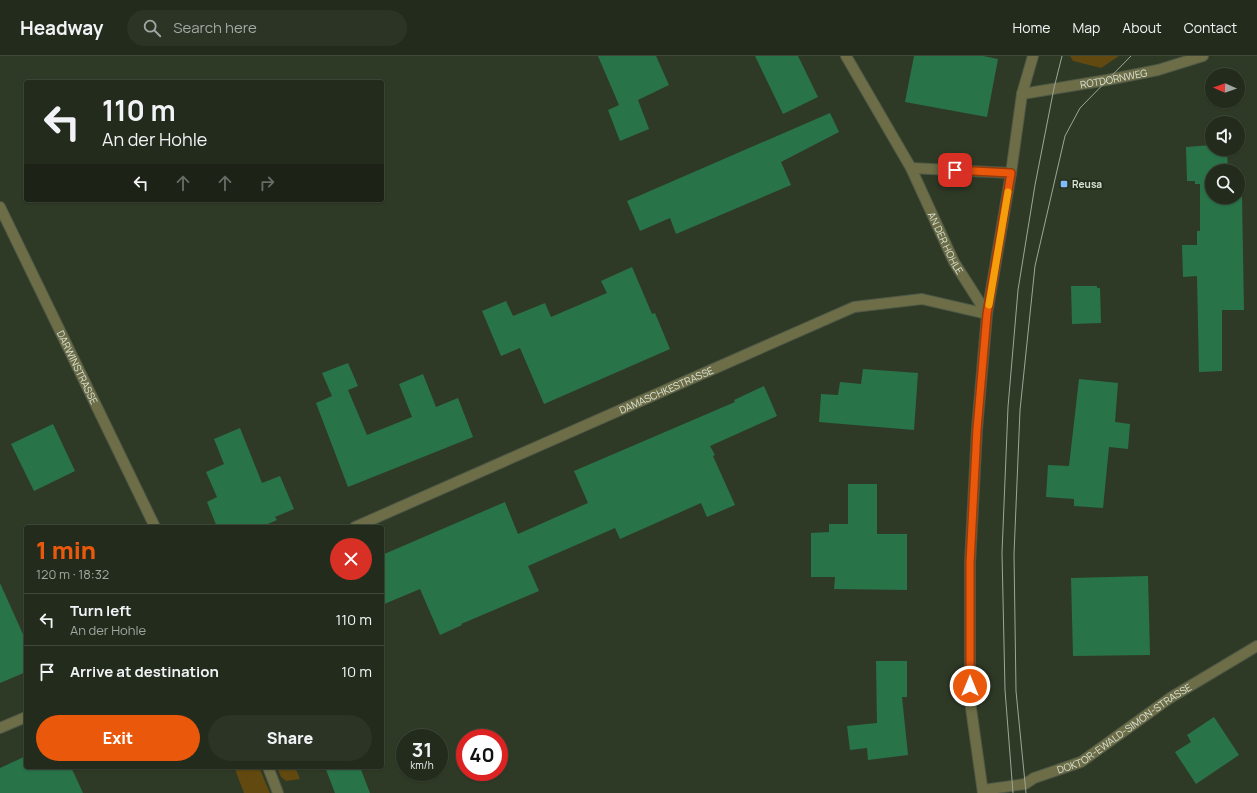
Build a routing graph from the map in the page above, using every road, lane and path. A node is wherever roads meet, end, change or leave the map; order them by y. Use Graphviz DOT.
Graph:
graph roads {
  1 [pos="846,56"];
  2 [pos="1032,56"];
  3 [pos="1203,56"];
  4 [pos="1022,94"];
  5 [pos="911,168"];
  6 [pos="1011,173"];
  7 [pos="0,207"];
  8 [pos="987,314"];
  9 [pos="154,525"];
  10 [pos="360,525"];
  11 [pos="1257,646"];
  12 [pos="24,718"];
  13 [pos="0,728"];
  14 [pos="269,769"];
  15 [pos="983,791"];
  16 [pos="278,793"];
  1 -- 5 [label="street, AN DER HOHLE"];
  2 -- 4 [label="street"];
  3 -- 4 [label="street, ROTDORNWEG"];
  4 -- 6 [label="street"];
  5 -- 6 [label="street"];
  5 -- 8 [label="street, AN DER HOHLE"];
  6 -- 8 [label="street"];
  7 -- 9 [label="street, DARWINSTRASSE"];
  8 -- 10 [label="street, DAMASCHKESTRASSE"];
  8 -- 15 [label="street"];
  11 -- 15 [label="street, DOKTOR-EWALD-SIMON-STRASSE"];
  12 -- 13 [label="street"];
  14 -- 16 [label="street"];
}
